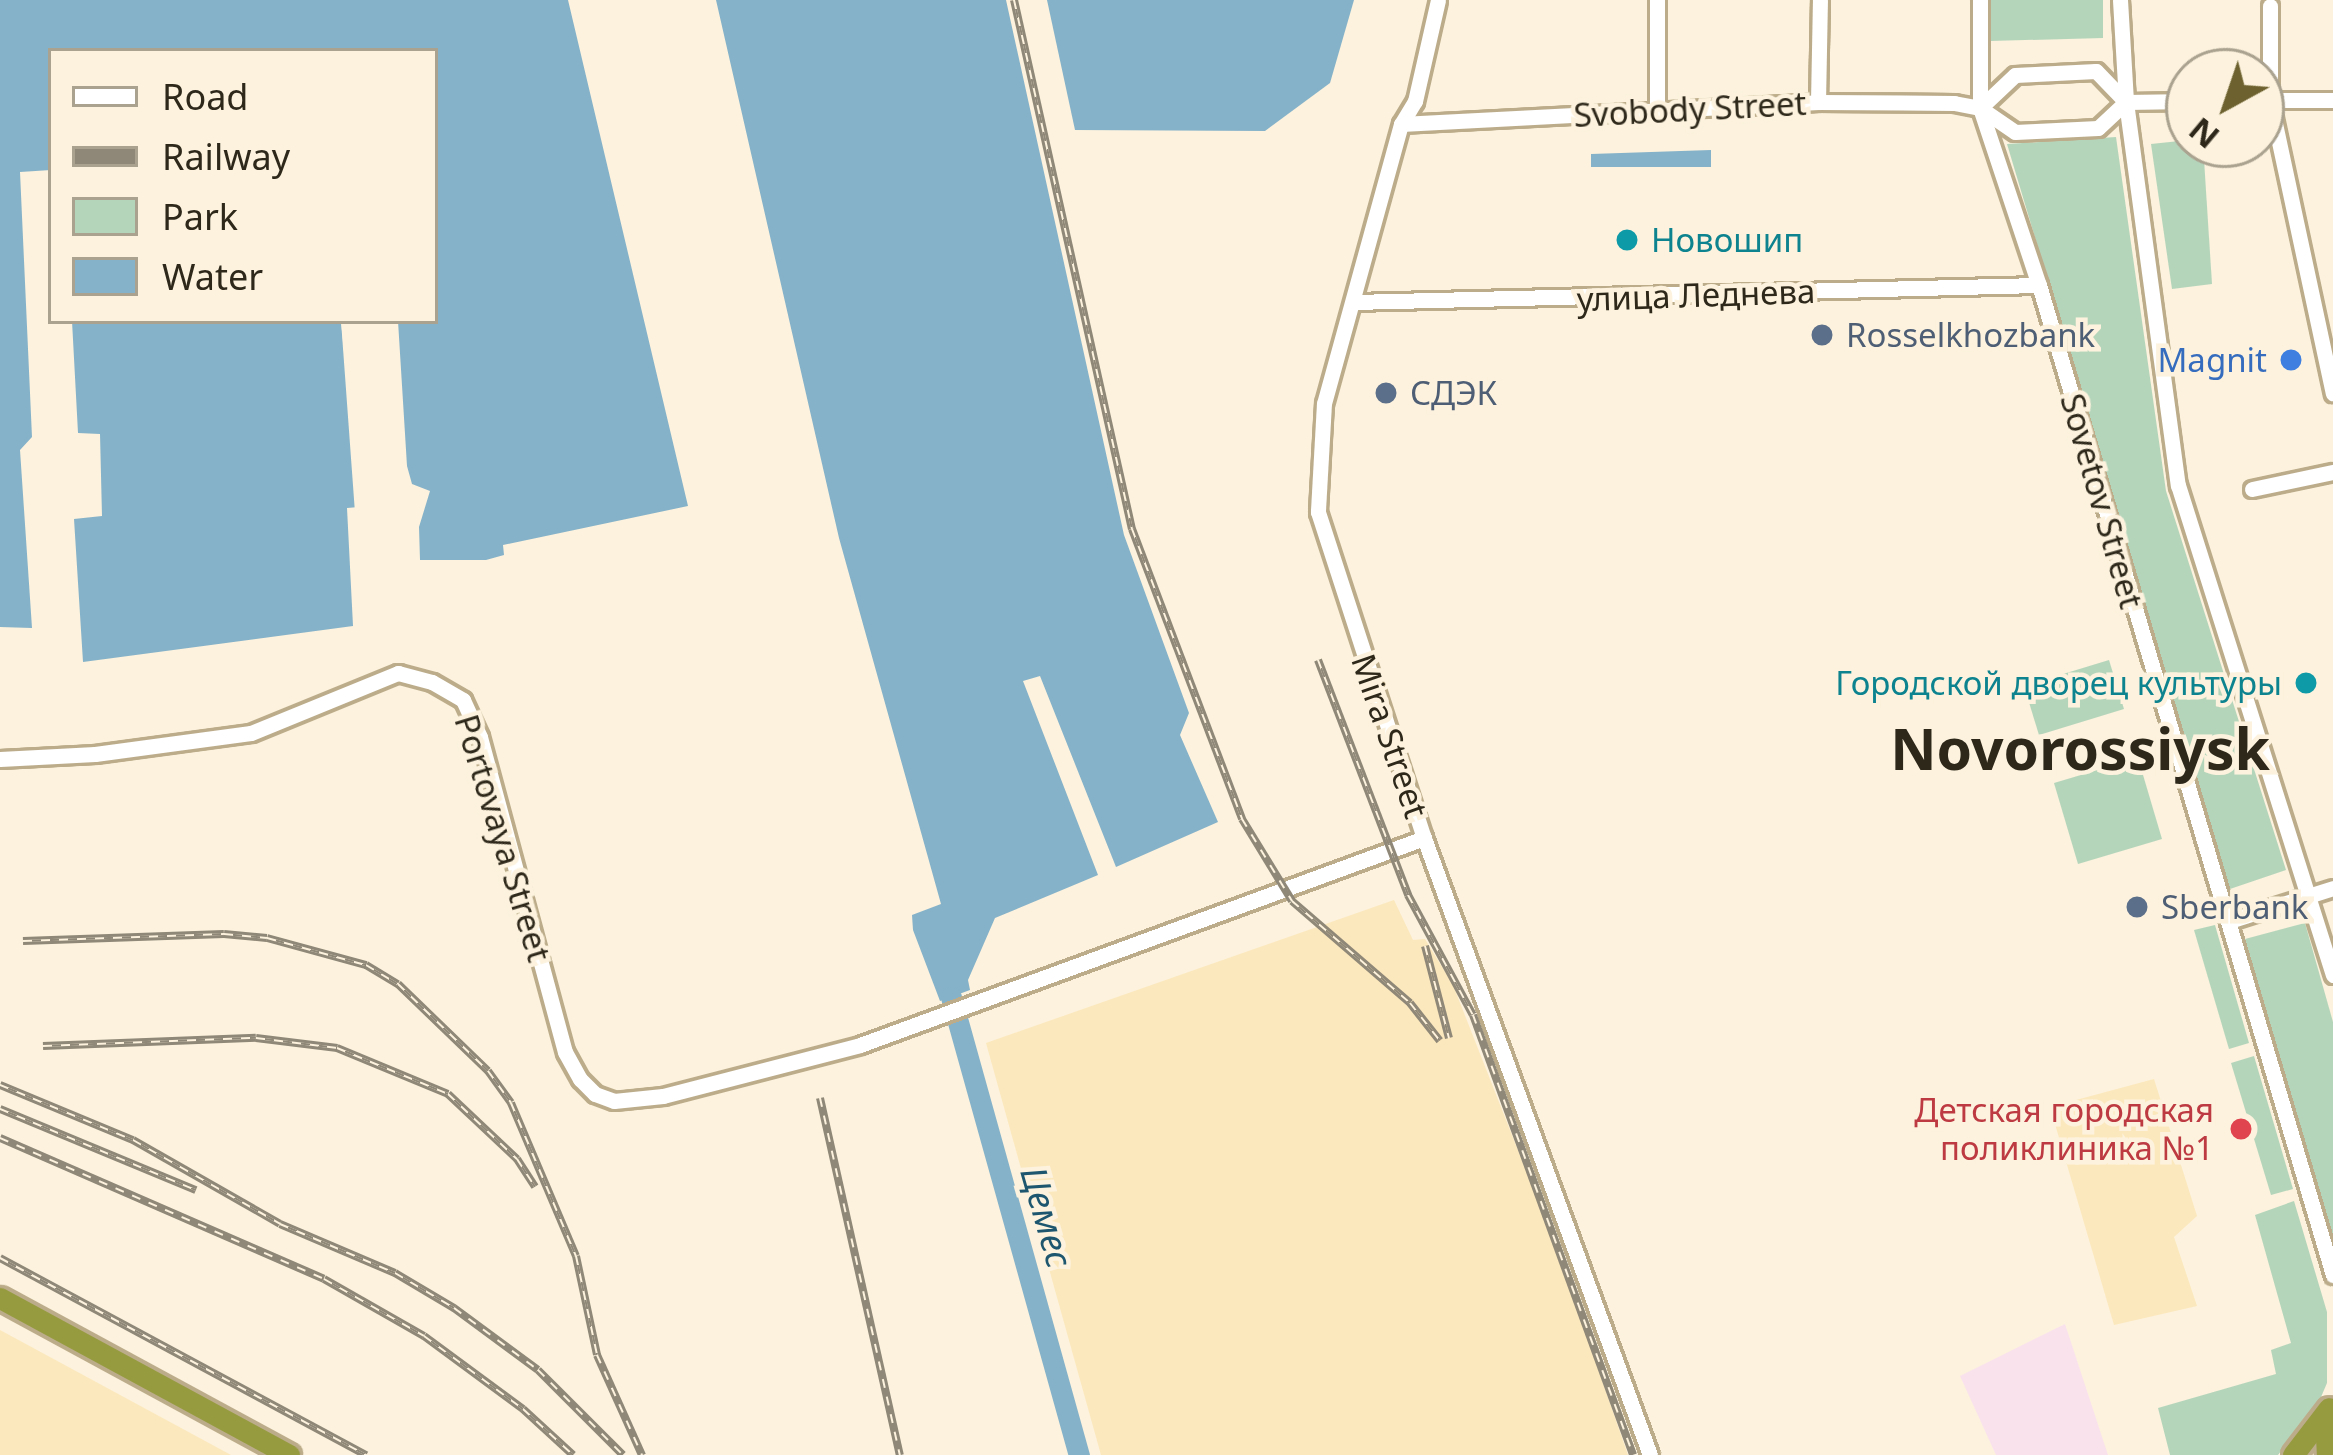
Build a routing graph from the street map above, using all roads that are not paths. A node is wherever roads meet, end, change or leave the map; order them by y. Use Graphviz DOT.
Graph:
graph roads {
  1 [pos="1438,0"];
  2 [pos="1657,0"];
  3 [pos="1820,0"];
  4 [pos="1980,0"];
  5 [pos="2120,0"];
  6 [pos="2270,6"];
  7 [pos="2268,48"];
  8 [pos="2285,100"];
  9 [pos="2333,100"];
  10 [pos="2165,101"];
  11 [pos="1818,102"];
  12 [pos="2126,102"];
  13 [pos="1980,108"];
  14 [pos="1657,111"];
  15 [pos="1401,124"];
  16 [pos="2282,168"];
  17 [pos="2039,285"];
  18 [pos="1353,302"];
  19 [pos="2333,393"];
  20 [pos="2333,472"];
  21 [pos="2252,489"];
  22 [pos="0,759"];
  23 [pos="1424,838"];
  24 [pos="2333,889"];
  25 [pos="2309,895"];
  26 [pos="2229,921"];
  27 [pos="2333,975"];
  28 [pos="2333,1275"];
  29 [pos="0,1298"];
  30 [pos="2331,1404"];
  31 [pos="289,1455"];
  32 [pos="1650,1455"];
  33 [pos="2293,1455"];
  34 [pos="2327,1455"];
  1 -- 15 [label="street, Mira Street"];
  2 -- 14 [label="street"];
  3 -- 11 [label="street"];
  4 -- 13 [label="street, Sovetov Street"];
  5 -- 12 [label="street"];
  6 -- 7 [label="street"];
  8 -- 9 [label="street"];
  10 -- 12 [label="street, Svobody Street"];
  11 -- 13 [label="street, Svobody Street"];
  11 -- 14 [label="street, Svobody Street"];
  12 -- 13 [label="street, Svobody Street"];
  12 -- 13 [label="street"];
  12 -- 25 [label="street"];
  13 -- 17 [label="street, Sovetov Street"];
  14 -- 15 [label="street, Svobody Street"];
  15 -- 18 [label="street, Mira Street"];
  16 -- 19 [label="street"];
  17 -- 18 [label="street, улица Леднева"];
  17 -- 26 [label="street, Sovetov Street"];
  18 -- 23 [label="street, Mira Street"];
  20 -- 21 [label="street"];
  22 -- 23 [label="street, Portovaya Street"];
  23 -- 32 [label="street, Mira Street"];
  24 -- 25 [label="street"];
  25 -- 26 [label="street"];
  25 -- 27 [label="street"];
  26 -- 28 [label="street, Sovetov Street"];
  29 -- 31 [label="highway"];
  30 -- 33 [label="highway"];
  30 -- 34 [label="highway"];
}
